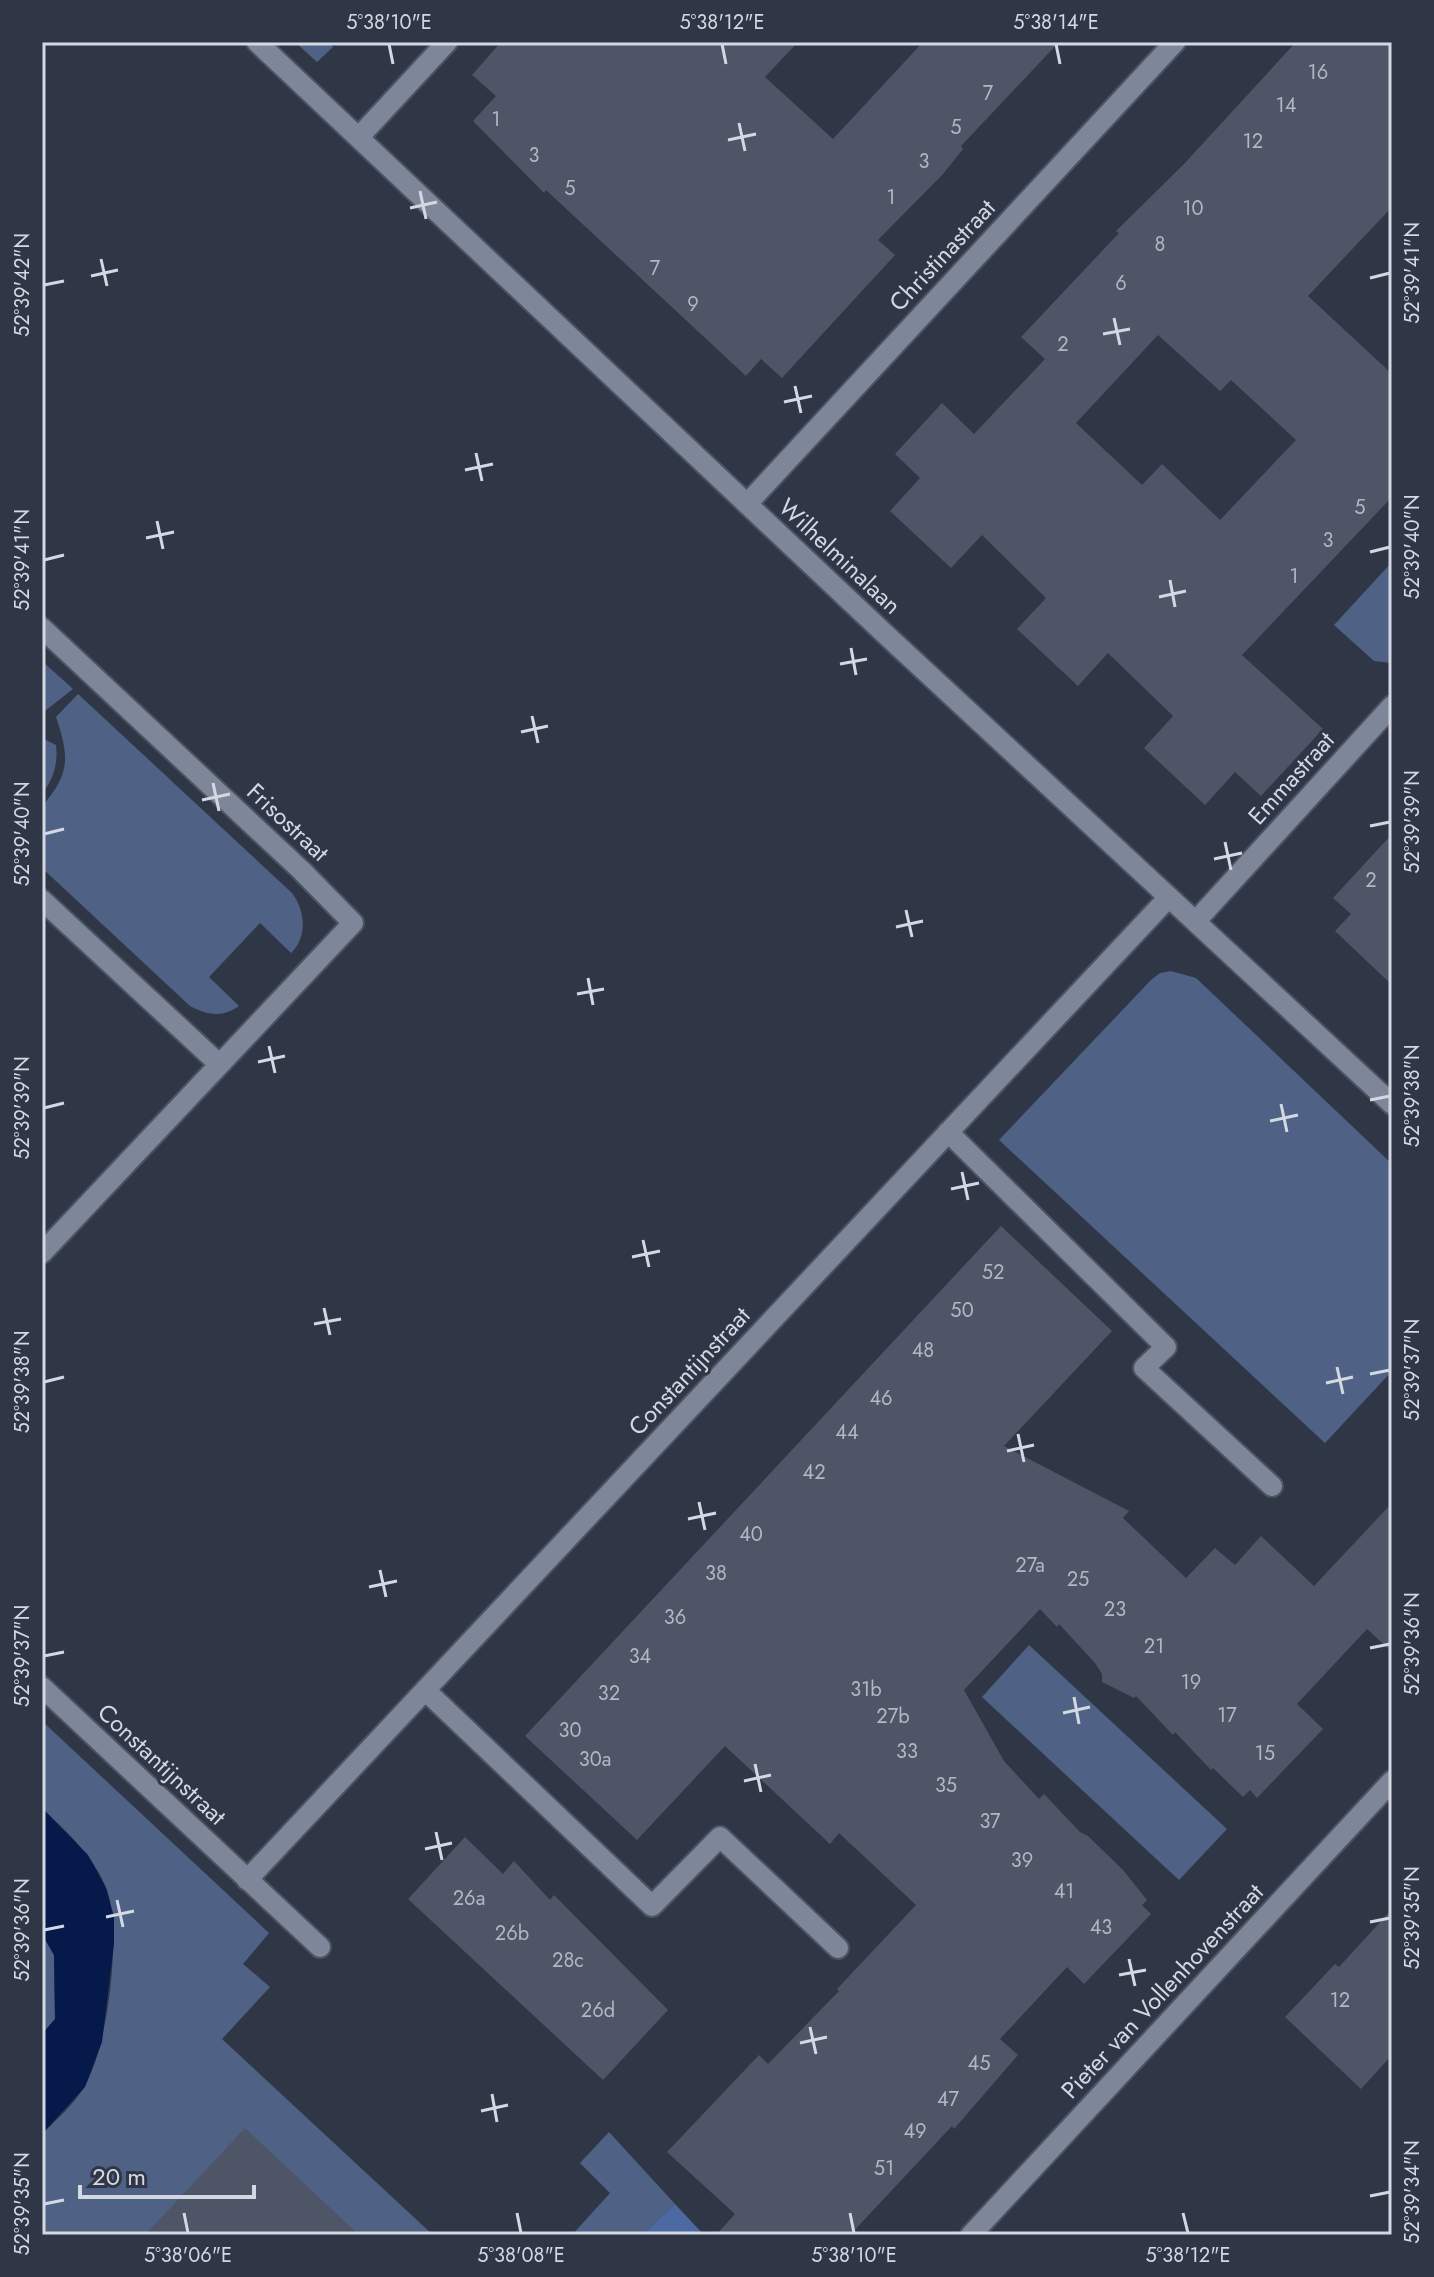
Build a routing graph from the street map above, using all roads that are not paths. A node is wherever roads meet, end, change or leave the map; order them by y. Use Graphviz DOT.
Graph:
graph roads {
  1 [pos="257,42"];
  2 [pos="447,42"];
  3 [pos="1175,42"];
  4 [pos="359,137"];
  5 [pos="747,504"];
  6 [pos="42,628"];
  7 [pos="1392,706"];
  8 [pos="1169,897"];
  9 [pos="42,900"];
  10 [pos="1196,921"];
  11 [pos="219,1064"];
  12 [pos="1392,1104"];
  13 [pos="948,1132"];
  14 [pos="42,1253"];
  15 [pos="1272,1486"];
  16 [pos="42,1687"];
  17 [pos="425,1690"];
  18 [pos="1392,1781"];
  19 [pos="247,1880"];
  20 [pos="320,1947"];
  21 [pos="838,1948"];
  22 [pos="971,2235"];
  1 -- 4 [label="street, Wilhelminalaan"];
  2 -- 4 [label="street"];
  3 -- 5 [label="street, Christinastraat"];
  4 -- 5 [label="street, Wilhelminalaan"];
  5 -- 8 [label="street, Wilhelminalaan"];
  6 -- 11 [label="street, Frisostraat"];
  7 -- 10 [label="street, Emmastraat"];
  8 -- 10 [label="street, Wilhelminalaan"];
  8 -- 13 [label="street, Constantijnstraat"];
  9 -- 11 [label="street"];
  10 -- 12 [label="street, Wilhelminalaan"];
  11 -- 14 [label="street, Frisostraat"];
  13 -- 15 [label="street"];
  13 -- 17 [label="street, Constantijnstraat"];
  16 -- 19 [label="street, Constantijnstraat"];
  17 -- 19 [label="street, Constantijnstraat"];
  17 -- 21 [label="street"];
  18 -- 22 [label="street, Pieter van Vollenhovenstraat"];
  19 -- 20 [label="street, Constantijnstraat"];
}
